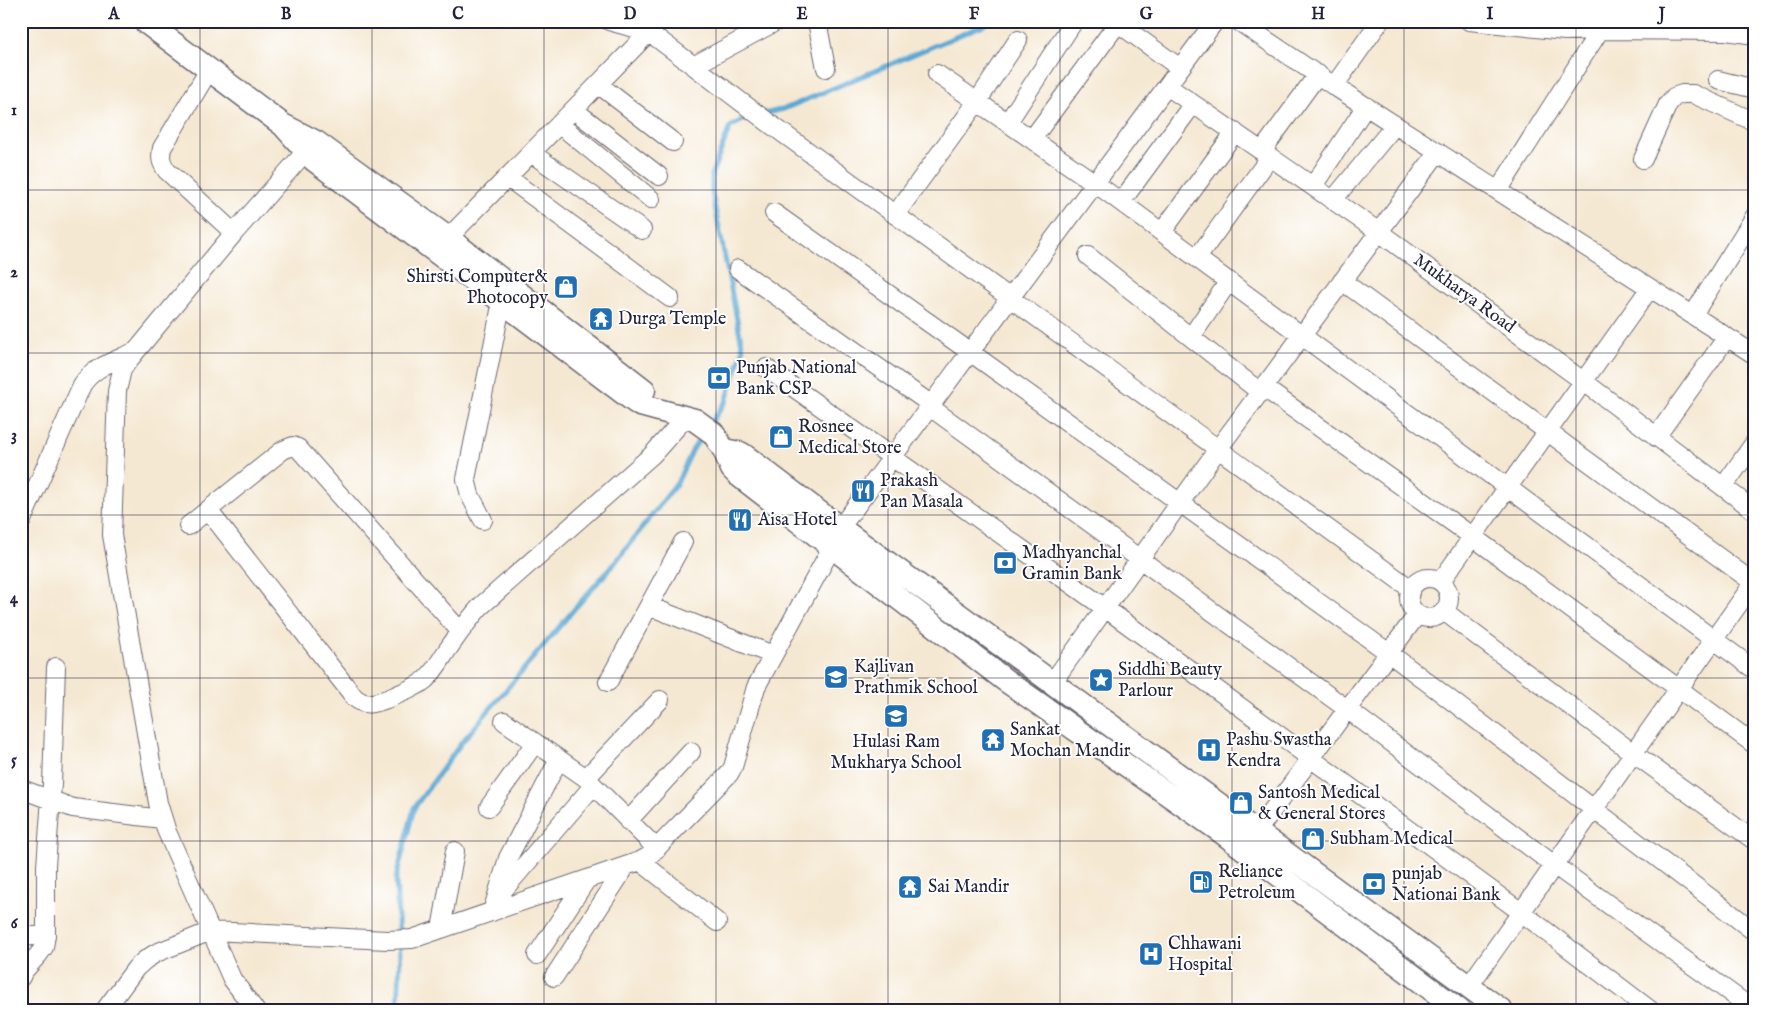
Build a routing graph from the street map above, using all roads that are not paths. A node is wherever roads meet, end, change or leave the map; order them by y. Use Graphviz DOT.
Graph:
graph roads {
  1 [pos="144,21"];
  2 [pos="609,21"];
  3 [pos="777,21"];
  4 [pos="817,21"];
  5 [pos="1074,21"];
  6 [pos="1215,21"];
  7 [pos="1238,21"];
  8 [pos="1380,21"];
  9 [pos="1469,21"];
  10 [pos="1117,22"];
  11 [pos="1565,26"];
  12 [pos="1603,26"];
  13 [pos="655,27"];
  14 [pos="1755,35"];
  15 [pos="1018,40"];
  16 [pos="693,66"];
  17 [pos="826,68"];
  18 [pos="1180,68"];
  19 [pos="209,70"];
  20 [pos="937,74"];
  21 [pos="1318,74"];
  22 [pos="1718,80"];
  23 [pos="598,84"];
  24 [pos="1167,86"];
  25 [pos="1334,86"];
  26 [pos="1755,89"];
  27 [pos="977,102"];
  28 [pos="1193,104"];
  29 [pos="1366,106"];
  30 [pos="574,110"];
  31 [pos="1008,122"];
  32 [pos="1755,122"];
  33 [pos="559,124"];
  34 [pos="283,125"];
  35 [pos="1396,125"];
  36 [pos="1235,132"];
  37 [pos="1032,139"];
  38 [pos="673,142"];
  39 [pos="306,151"];
  40 [pos="1438,152"];
  41 [pos="530,153"];
  42 [pos="1266,154"];
  43 [pos="1643,159"];
  44 [pos="659,176"];
  45 [pos="508,177"];
  46 [pos="1095,183"];
  47 [pos="1313,186"];
  48 [pos="1498,190"];
  49 [pos="651,199"];
  50 [pos="1333,200"];
  51 [pos="1121,202"];
  52 [pos="774,213"];
  53 [pos="896,215"];
  54 [pos="1755,216"];
  55 [pos="642,230"];
  56 [pos="1162,232"];
  57 [pos="1379,232"];
  58 [pos="234,234"];
  59 [pos="448,238"];
  60 [pos="1088,256"];
  61 [pos="1198,258"];
  62 [pos="738,269"];
  63 [pos="1229,281"];
  64 [pos="1342,281"];
  65 [pos="1650,288"];
  66 [pos="670,298"];
  67 [pos="1010,298"];
  68 [pos="502,302"];
  69 [pos="1693,316"];
  70 [pos="1302,336"];
  71 [pos="1190,337"];
  72 [pos="1727,337"];
  73 [pos="136,351"];
  74 [pos="970,352"];
  75 [pos="1755,355"];
  76 [pos="766,368"];
  77 [pos="1583,382"];
  78 [pos="1262,390"];
  79 [pos="931,406"];
  80 [pos="698,427"];
  81 [pos="1548,431"];
  82 [pos="1656,437"];
  83 [pos="1755,442"];
  84 [pos="1218,449"];
  85 [pos="892,458"];
  86 [pos="1508,488"];
  87 [pos="1723,488"];
  88 [pos="1180,502"];
  89 [pos="208,510"];
  90 [pos="1755,511"];
  91 [pos="483,520"];
  92 [pos="21,522"];
  93 [pos="188,526"];
  94 [pos="1473,537"];
  95 [pos="836,538"];
  96 [pos="682,542"];
  97 [pos="1140,559"];
  98 [pos="1441,581"];
  99 [pos="1754,582"];
  100 [pos="1411,589"];
  101 [pos="649,606"];
  102 [pos="1105,608"];
  103 [pos="1445,612"];
  104 [pos="1417,615"];
  105 [pos="460,631"];
  106 [pos="1714,640"];
  107 [pos="1389,653"];
  108 [pos="773,655"];
  109 [pos="56,667"];
  110 [pos="1755,670"];
  111 [pos="608,682"];
  112 [pos="1052,683"];
  113 [pos="1679,688"];
  114 [pos="660,700"];
  115 [pos="1347,709"];
  116 [pos="504,721"];
  117 [pos="536,743"];
  118 [pos="1755,745"];
  119 [pos="691,752"];
  120 [pos="1633,753"];
  121 [pos="1311,758"];
  122 [pos="559,759"];
  123 [pos="590,782"];
  124 [pos="21,790"];
  125 [pos="51,801"];
  126 [pos="489,807"];
  127 [pos="1593,809"];
  128 [pos="162,819"];
  129 [pos="628,821"];
  130 [pos="1256,831"];
  131 [pos="1755,841"];
  132 [pos="657,849"];
  133 [pos="455,851"];
  134 [pos="633,864"];
  135 [pos="1554,865"];
  136 [pos="587,879"];
  137 [pos="494,906"];
  138 [pos="1521,912"];
  139 [pos="716,922"];
  140 [pos="441,929"];
  141 [pos="211,931"];
  142 [pos="1755,932"];
  143 [pos="46,935"];
  144 [pos="21,936"];
  145 [pos="537,955"];
  146 [pos="21,977"];
  147 [pos="554,977"];
  148 [pos="1469,986"];
  149 [pos="1448,1007"];
  150 [pos="105,1010"];
  151 [pos="255,1010"];
  152 [pos="1501,1010"];
  153 [pos="1650,1010"];
  154 [pos="1754,1010"];
  1 -- 19 [label="main road"];
  2 -- 13 [label="street"];
  3 -- 16 [label="street"];
  4 -- 17 [label="street"];
  5 -- 31 [label="street"];
  6 -- 18 [label="street"];
  7 -- 21 [label="street"];
  8 -- 25 [label="street"];
  9 -- 11 [label="street"];
  10 -- 18 [label="street"];
  10 -- 37 [label="street"];
  11 -- 12 [label="street"];
  12 -- 14 [label="street"];
  12 -- 48 [label="street"];
  13 -- 16 [label="street"];
  13 -- 23 [label="street"];
  15 -- 27 [label="street"];
  16 -- 53 [label="street"];
  18 -- 24 [label="street"];
  19 -- 34 [label="main road"];
  19 -- 58 [label="street"];
  20 -- 27 [label="street"];
  21 -- 25 [label="street"];
  21 -- 42 [label="street"];
  22 -- 26 [label="street"];
  23 -- 30 [label="street"];
  23 -- 38 [label="street"];
  24 -- 28 [label="street, Mukharya Road"];
  24 -- 46 [label="street"];
  25 -- 29 [label="street"];
  27 -- 31 [label="street"];
  27 -- 53 [label="street"];
  28 -- 36 [label="street, Mukharya Road"];
  28 -- 51 [label="street"];
  29 -- 35 [label="street"];
  29 -- 47 [label="street"];
  30 -- 33 [label="street"];
  30 -- 44 [label="street"];
  31 -- 37 [label="street"];
  32 -- 43 [label="street"];
  33 -- 41 [label="street"];
  33 -- 49 [label="street"];
  34 -- 39 [label="main road"];
  34 -- 59 [label="main road"];
  35 -- 40 [label="street"];
  35 -- 50 [label="street"];
  36 -- 42 [label="street, Mukharya Road"];
  36 -- 56 [label="street"];
  37 -- 46 [label="street"];
  39 -- 58 [label="street"];
  39 -- 68 [label="main road"];
  40 -- 48 [label="street"];
  40 -- 57 [label="street"];
  41 -- 45 [label="street"];
  41 -- 55 [label="street"];
  42 -- 47 [label="street, Mukharya Road"];
  42 -- 61 [label="street"];
  45 -- 59 [label="street"];
  45 -- 66 [label="street"];
  46 -- 51 [label="street"];
  46 -- 67 [label="street"];
  47 -- 50 [label="street, Mukharya Road"];
  48 -- 65 [label="street"];
  50 -- 57 [label="street, Mukharya Road"];
  51 -- 56 [label="street"];
  52 -- 74 [label="street"];
  53 -- 67 [label="street"];
  54 -- 69 [label="street"];
  56 -- 61 [label="street"];
  57 -- 64 [label="street"];
  57 -- 77 [label="street, Mukharya Road"];
  58 -- 73 [label="street"];
  59 -- 80 [label="main road"];
  60 -- 71 [label="street"];
  61 -- 63 [label="street"];
  62 -- 79 [label="street"];
  63 -- 70 [label="street"];
  63 -- 71 [label="street"];
  64 -- 70 [label="street"];
  64 -- 81 [label="street"];
  65 -- 69 [label="street"];
  65 -- 77 [label="street"];
  67 -- 74 [label="street"];
  67 -- 84 [label="street"];
  68 -- 80 [label="main road"];
  68 -- 91 [label="street"];
  69 -- 72 [label="street"];
  70 -- 78 [label="street"];
  70 -- 86 [label="street"];
  71 -- 78 [label="street"];
  72 -- 75 [label="street"];
  72 -- 82 [label="street"];
  73 -- 92 [label="street"];
  73 -- 128 [label="street"];
  74 -- 79 [label="street"];
  74 -- 88 [label="street"];
  76 -- 85 [label="street"];
  77 -- 81 [label="street"];
  77 -- 82 [label="street, Mukharya Road"];
  78 -- 84 [label="street"];
  78 -- 94 [label="street"];
  79 -- 85 [label="street"];
  79 -- 97 [label="street"];
  80 -- 95 [label="main road"];
  80 -- 105 [label="street"];
  81 -- 86 [label="street"];
  81 -- 99 [label="street"];
  82 -- 87 [label="street, Mukharya Road"];
  83 -- 87 [label="street"];
  84 -- 88 [label="street"];
  84 -- 100 [label="street"];
  85 -- 95 [label="street"];
  85 -- 102 [label="street"];
  86 -- 94 [label="street"];
  86 -- 106 [label="street"];
  87 -- 90 [label="street, Mukharya Road"];
  88 -- 97 [label="street"];
  88 -- 107 [label="street"];
  89 -- 93 [label="street"];
  89 -- 105 [label="street"];
  89 -- 105 [label="street"];
  94 -- 98 [label="street"];
  94 -- 113 [label="street"];
  95 -- 108 [label="street"];
  95 -- 112 [label="main road"];
  95 -- 149 [label="main road"];
  96 -- 101 [label="street"];
  97 -- 102 [label="street"];
  97 -- 115 [label="street"];
  98 -- 100 [label="street"];
  98 -- 103 [label="street"];
  99 -- 106 [label="street"];
  100 -- 104 [label="street"];
  101 -- 108 [label="street"];
  101 -- 111 [label="street"];
  102 -- 112 [label="street"];
  102 -- 121 [label="street"];
  103 -- 104 [label="street"];
  103 -- 120 [label="street"];
  104 -- 107 [label="street"];
  106 -- 110 [label="street"];
  106 -- 113 [label="street"];
  107 -- 115 [label="street"];
  107 -- 127 [label="street"];
  108 -- 132 [label="street"];
  109 -- 125 [label="street"];
  112 -- 130 [label="main road"];
  113 -- 118 [label="street"];
  113 -- 120 [label="street"];
  114 -- 123 [label="street"];
  115 -- 121 [label="street"];
  115 -- 135 [label="street"];
  116 -- 117 [label="street"];
  117 -- 122 [label="street"];
  117 -- 126 [label="street"];
  119 -- 129 [label="street"];
  120 -- 127 [label="street"];
  120 -- 131 [label="street"];
  121 -- 130 [label="street"];
  121 -- 138 [label="street"];
  122 -- 123 [label="street"];
  122 -- 137 [label="street"];
  123 -- 129 [label="street"];
  123 -- 137 [label="street"];
  124 -- 125 [label="street"];
  125 -- 128 [label="street"];
  125 -- 143 [label="street"];
  127 -- 135 [label="street"];
  127 -- 142 [label="street"];
  128 -- 141 [label="street"];
  129 -- 132 [label="street"];
  130 -- 148 [label="main road"];
  132 -- 134 [label="street"];
  133 -- 140 [label="street"];
  134 -- 136 [label="street"];
  134 -- 139 [label="street"];
  134 -- 147 [label="street"];
  135 -- 138 [label="street"];
  135 -- 154 [label="street"];
  136 -- 137 [label="street"];
  136 -- 145 [label="street"];
  137 -- 140 [label="street"];
  138 -- 148 [label="street"];
  138 -- 153 [label="street"];
  140 -- 141 [label="street"];
  141 -- 150 [label="street"];
  141 -- 151 [label="street"];
  143 -- 144 [label="street"];
  143 -- 146 [label="street"];
  148 -- 152 [label="main road"];
}
